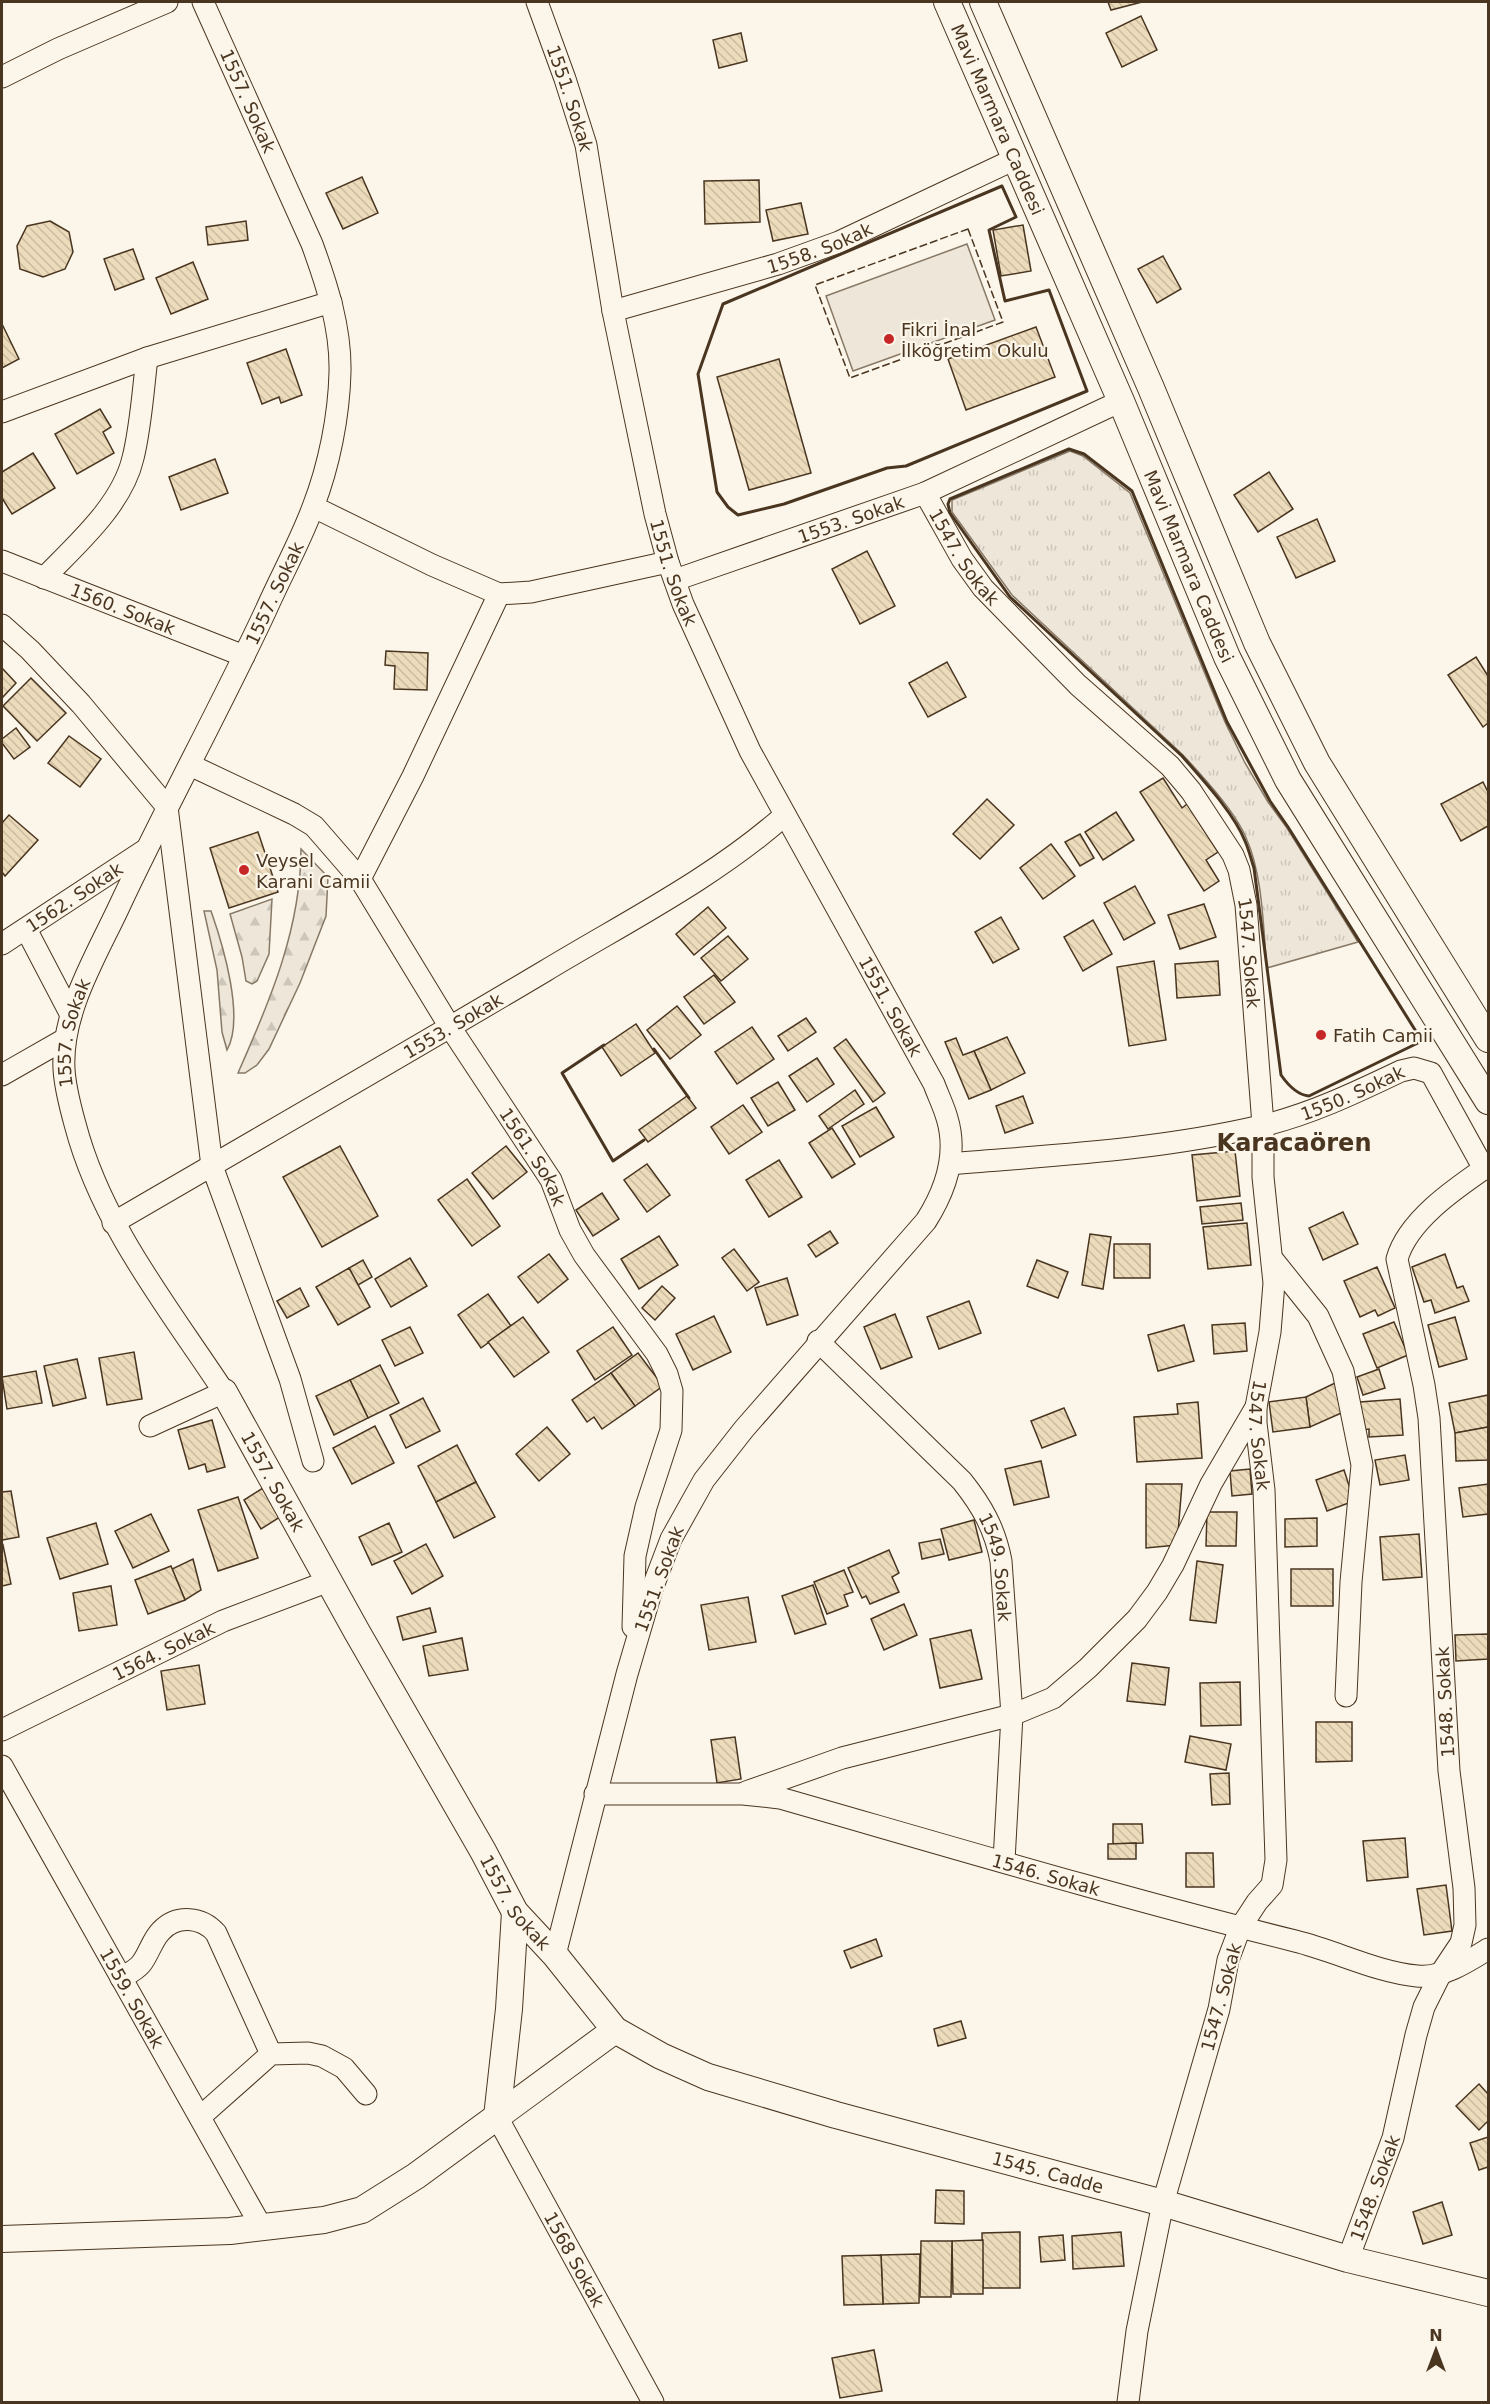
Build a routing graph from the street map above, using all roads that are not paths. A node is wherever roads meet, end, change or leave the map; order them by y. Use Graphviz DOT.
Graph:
graph roads {
  1 [pos="167,2"];
  2 [pos="203,2"];
  3 [pos="537,2"];
  4 [pos="947,2"];
  5 [pos="983,2"];
  6 [pos="2,77"];
  7 [pos="1015,159"];
  8 [pos="331,302"];
  9 [pos="613,311"];
  10 [pos="147,358"];
  11 [pos="1121,401"];
  12 [pos="2,412"];
  13 [pos="925,493"];
  14 [pos="314,507"];
  15 [pos="2,561"];
  16 [pos="671,571"];
  17 [pos="44,578"];
  18 [pos="499,594"];
  19 [pos="2,625"];
  20 [pos="244,656"];
  21 [pos="190,765"];
  22 [pos="167,807"];
  23 [pos="785,815"];
  24 [pos="146,850"];
  25 [pos="360,879"];
  26 [pos="26,929"];
  27 [pos="2,944"];
  28 [pos="71,1015"];
  29 [pos="450,1027"];
  30 [pos="65,1039"];
  31 [pos="1488,1039"];
  32 [pos="2,1075"];
  33 [pos="1488,1101"];
  34 [pos="1263,1125"];
  35 [pos="950,1164"];
  36 [pos="212,1166"];
  37 [pos="1486,1168"];
  38 [pos="113,1223"];
  39 [pos="1274,1261"];
  40 [pos="818,1341"];
  41 [pos="224,1392"];
  42 [pos="1256,1407"];
  43 [pos="150,1426"];
  44 [pos="313,1461"];
  45 [pos="329,1581"];
  46 [pos="634,1648"];
  47 [pos="1346,1696"];
  48 [pos="1012,1715"];
  49 [pos="2,1730"];
  50 [pos="2,1766"];
  51 [pos="596,1794"];
  52 [pos="742,1794"];
  53 [pos="1004,1861"];
  54 [pos="515,1912"];
  55 [pos="1240,1928"];
  56 [pos="1488,1949"];
  57 [pos="555,1956"];
  58 [pos="1442,1973"];
  59 [pos="122,1978"];
  60 [pos="615,2030"];
  61 [pos="271,2054"];
  62 [pos="366,2094"];
  63 [pos="200,2117"];
  64 [pos="497,2117"];
  65 [pos="1163,2203"];
  66 [pos="262,2228"];
  67 [pos="2,2239"];
  68 [pos="1348,2259"];
  69 [pos="1488,2293"];
  70 [pos="652,2403"];
  71 [pos="1128,2403"];
  1 -- 6 [label="street"];
  2 -- 8 [label="street, 1557. Sokak"];
  3 -- 9 [label="street, 1551. Sokak"];
  4 -- 7 [label="street, Mavi Marmara Caddesi"];
  5 -- 31 [label="street"];
  7 -- 9 [label="street, 1558. Sokak"];
  7 -- 11 [label="street, Mavi Marmara Caddesi"];
  8 -- 10 [label="street"];
  8 -- 14 [label="street, 1557. Sokak"];
  9 -- 16 [label="street, 1551. Sokak"];
  10 -- 12 [label="street"];
  10 -- 17 [label="street"];
  11 -- 13 [label="street, 1553. Sokak"];
  11 -- 33 [label="street, Mavi Marmara Caddesi"];
  13 -- 16 [label="street, 1553. Sokak"];
  13 -- 34 [label="street, 1547. Sokak"];
  14 -- 18 [label="street, 1553. Sokak"];
  14 -- 20 [label="street, 1557. Sokak"];
  15 -- 17 [label="street, 1560. Sokak"];
  16 -- 18 [label="street, 1553. Sokak"];
  16 -- 23 [label="street, 1551. Sokak"];
  17 -- 20 [label="street, 1560. Sokak"];
  18 -- 25 [label="street"];
  19 -- 22 [label="street"];
  20 -- 21 [label="street, 1557. Sokak"];
  21 -- 22 [label="street, 1557. Sokak"];
  21 -- 25 [label="street, 1561. Sokak"];
  22 -- 24 [label="street, 1557. Sokak"];
  22 -- 36 [label="street"];
  23 -- 29 [label="street, 1553. Sokak"];
  23 -- 35 [label="street, 1551. Sokak"];
  24 -- 26 [label="street, 1562. Sokak"];
  24 -- 28 [label="street, 1557. Sokak"];
  25 -- 29 [label="street, 1561. Sokak"];
  26 -- 27 [label="street, 1562. Sokak"];
  26 -- 28 [label="street"];
  28 -- 30 [label="street, 1557. Sokak"];
  29 -- 36 [label="street, 1553. Sokak"];
  29 -- 46 [label="street, 1561. Sokak"];
  30 -- 32 [label="street"];
  30 -- 38 [label="street, 1557. Sokak"];
  34 -- 35 [label="street, 1550. Sokak"];
  34 -- 37 [label="street, 1550. Sokak"];
  34 -- 39 [label="street, 1547. Sokak"];
  35 -- 40 [label="street, 1551. Sokak"];
  36 -- 38 [label="street, 1553. Sokak"];
  36 -- 44 [label="street"];
  37 -- 58 [label="street, 1548. Sokak"];
  38 -- 41 [label="street, 1557. Sokak"];
  39 -- 42 [label="street, 1547. Sokak"];
  39 -- 47 [label="street"];
  40 -- 46 [label="street, 1551. Sokak"];
  40 -- 48 [label="street, 1549. Sokak"];
  41 -- 43 [label="street"];
  41 -- 45 [label="street, 1557. Sokak"];
  42 -- 48 [label="street"];
  42 -- 55 [label="street, 1547. Sokak"];
  45 -- 49 [label="street, 1564. Sokak"];
  45 -- 54 [label="street, 1557. Sokak"];
  46 -- 51 [label="street, 1551. Sokak"];
  48 -- 52 [label="street"];
  48 -- 53 [label="street, 1549. Sokak"];
  50 -- 59 [label="street, 1559. Sokak"];
  51 -- 52 [label="street, 1546. Sokak"];
  51 -- 57 [label="street, 1551. Sokak"];
  52 -- 53 [label="street, 1546. Sokak"];
  53 -- 55 [label="street, 1546. Sokak"];
  54 -- 57 [label="street, 1557. Sokak"];
  54 -- 64 [label="street"];
  55 -- 58 [label="street, 1546. Sokak"];
  55 -- 65 [label="street, 1547. Sokak"];
  56 -- 58 [label="street, 1546. Sokak"];
  57 -- 60 [label="street, 1557. Sokak"];
  58 -- 68 [label="street, 1548. Sokak"];
  59 -- 61 [label="street"];
  59 -- 63 [label="street, 1559. Sokak"];
  60 -- 64 [label="street"];
  60 -- 65 [label="street, 1545. Cadde"];
  61 -- 62 [label="street"];
  61 -- 63 [label="street"];
  63 -- 66 [label="street, 1559. Sokak"];
  64 -- 66 [label="street"];
  64 -- 70 [label="street, 1568 Sokak"];
  65 -- 68 [label="street, 1545. Cadde"];
  65 -- 71 [label="street, 1547. Sokak"];
  66 -- 67 [label="street"];
  68 -- 69 [label="street, 1545. Cadde"];
}
